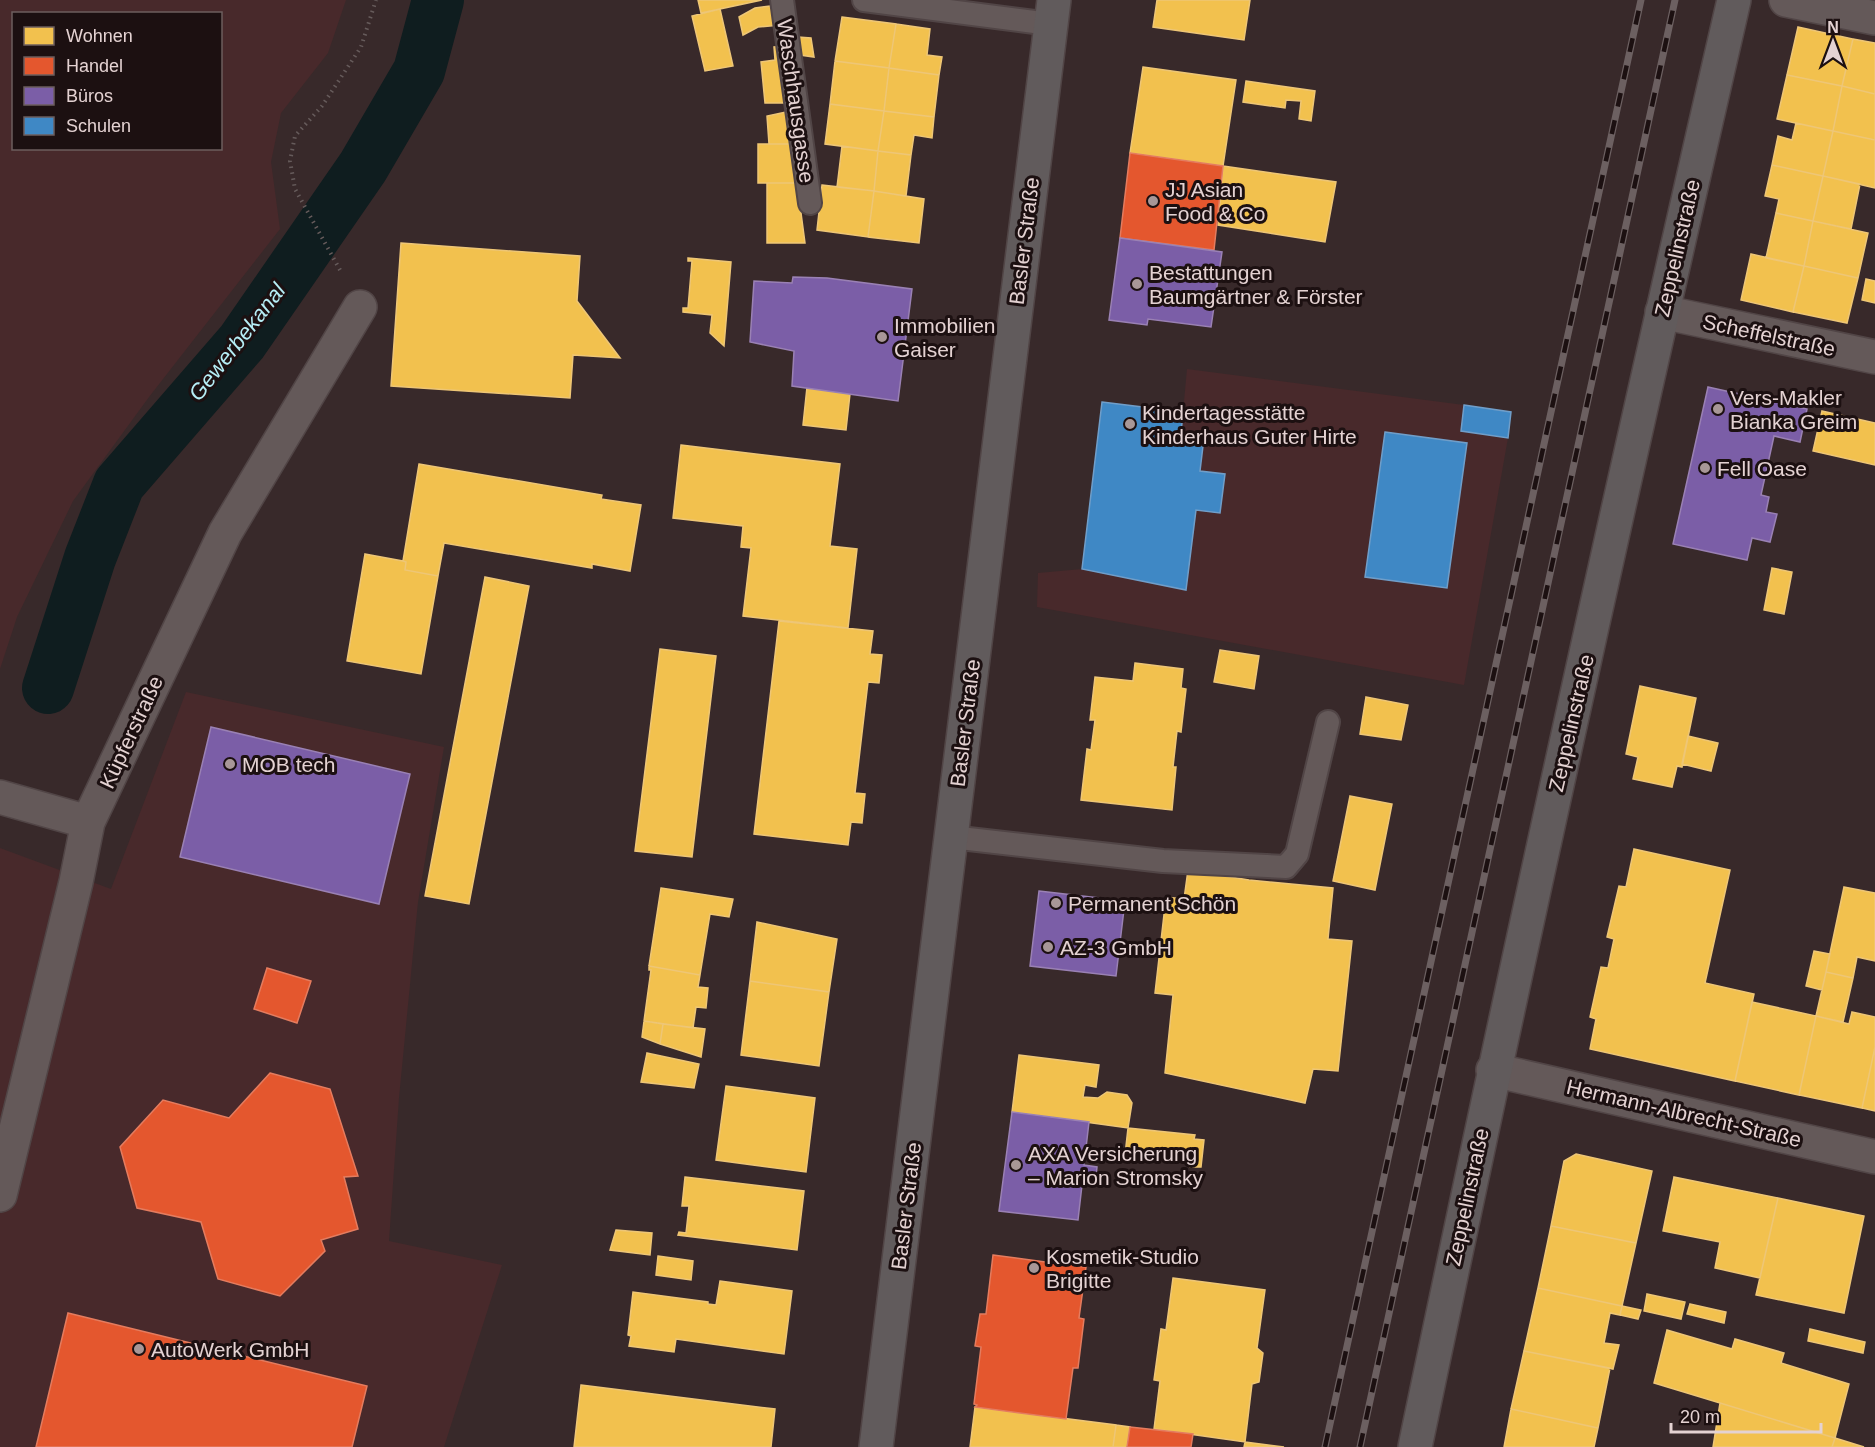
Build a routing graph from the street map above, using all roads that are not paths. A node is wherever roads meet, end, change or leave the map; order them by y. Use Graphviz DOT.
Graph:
graph roads {
  1 [pos="782,0"];
  2 [pos="864,0"];
  3 [pos="1734,0"];
  4 [pos="1786,0"];
  5 [pos="1052,12"];
  6 [pos="1875,18"];
  7 [pos="810,203"];
  8 [pos="360,308"];
  9 [pos="1662,312"];
  10 [pos="1875,357"];
  11 [pos="1328,722"];
  12 [pos="0,797"];
  13 [pos="88,822"];
  14 [pos="951,837"];
  15 [pos="1494,1070"];
  16 [pos="1875,1157"];
  17 [pos="0,1195"];
  18 [pos="876,1447"];
  19 [pos="1416,1447"];
  1 -- 7 [label="lane, Waschhausgasse"];
  2 -- 5 [label="lane"];
  3 -- 9 [label="main road, Zeppelinstraße"];
  4 -- 6 [label="street"];
  5 -- 14 [label="main road, Basler Straße"];
  8 -- 13 [label="street, Küpferstraße"];
  9 -- 10 [label="street, Scheffelstraße"];
  9 -- 15 [label="main road, Zeppelinstraße"];
  11 -- 14 [label="lane"];
  12 -- 13 [label="street"];
  13 -- 17 [label="street, Küpferstraße"];
  14 -- 18 [label="main road, Basler Straße"];
  15 -- 16 [label="street, Hermann-Albrecht-Straße"];
  15 -- 19 [label="main road, Zeppelinstraße"];
}
